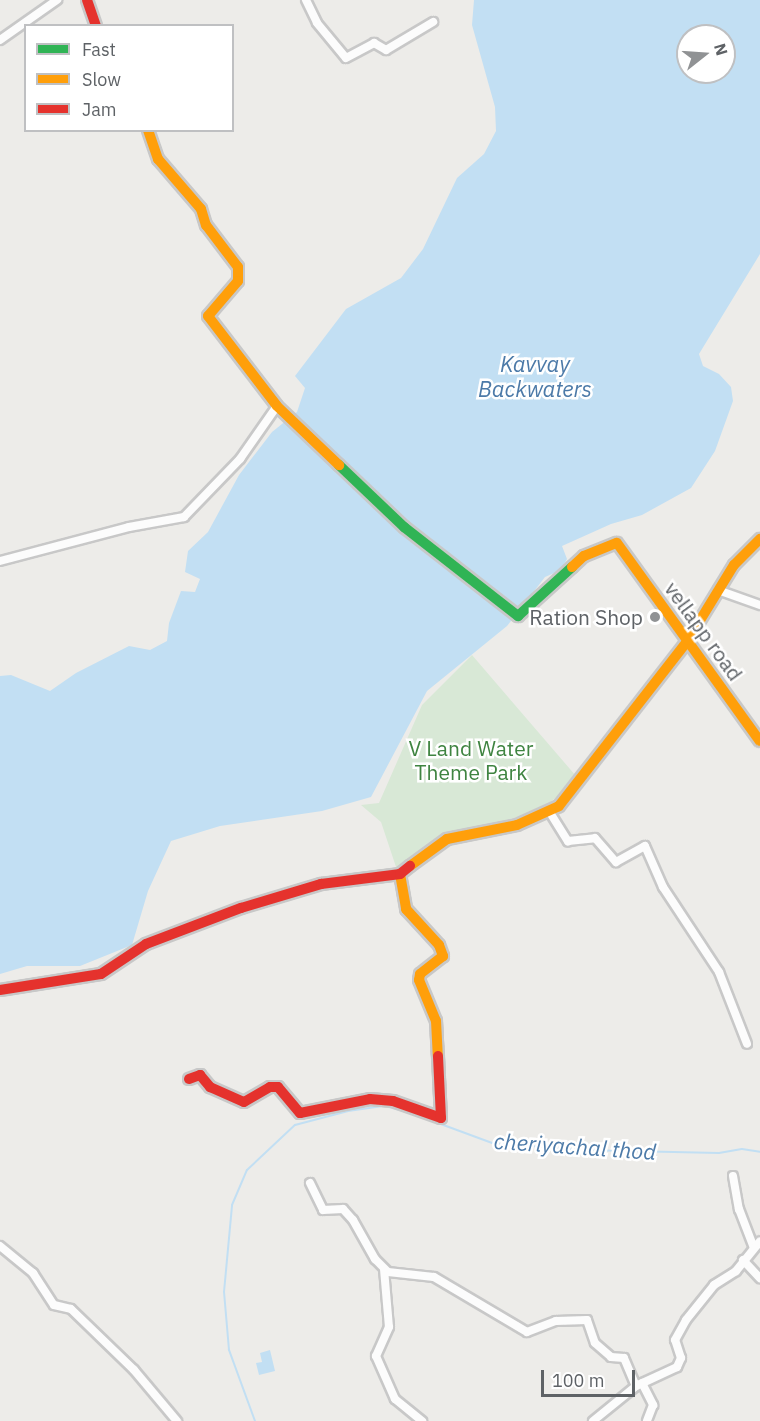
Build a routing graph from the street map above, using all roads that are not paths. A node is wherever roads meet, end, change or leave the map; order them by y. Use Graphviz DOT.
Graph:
graph roads {
  1 [pos="57,0"];
  2 [pos="87,0"];
  3 [pos="306,0"];
  4 [pos="433,22"];
  5 [pos="95,24"];
  6 [pos="0,40"];
  7 [pos="149,132"];
  8 [pos="277,406"];
  9 [pos="760,539"];
  10 [pos="0,561"];
  11 [pos="718,590"];
  12 [pos="760,605"];
  13 [pos="688,640"];
  14 [pos="759,738"];
  15 [pos="549,811"];
  16 [pos="400,874"];
  17 [pos="0,990"];
  18 [pos="747,1044"];
  19 [pos="189,1079"];
  20 [pos="733,1176"];
  21 [pos="310,1183"];
  22 [pos="757,1243"];
  23 [pos="0,1246"];
  24 [pos="744,1260"];
  25 [pos="384,1269"];
  26 [pos="760,1278"];
  27 [pos="639,1384"];
  28 [pos="177,1421"];
  29 [pos="422,1421"];
  30 [pos="593,1421"];
  31 [pos="647,1421"];
  1 -- 6 [label="street"];
  2 -- 5 [label="street"];
  3 -- 4 [label="street"];
  7 -- 8 [label="street"];
  8 -- 10 [label="street"];
  8 -- 13 [label="street, vellapp road"];
  9 -- 11 [label="street"];
  11 -- 12 [label="street"];
  11 -- 13 [label="street"];
  13 -- 14 [label="street, vellapp road"];
  13 -- 15 [label="street"];
  15 -- 16 [label="street"];
  15 -- 18 [label="street"];
  16 -- 17 [label="street"];
  16 -- 19 [label="street"];
  20 -- 22 [label="street"];
  21 -- 25 [label="street"];
  22 -- 24 [label="street"];
  23 -- 28 [label="street"];
  24 -- 26 [label="street"];
  24 -- 27 [label="street"];
  25 -- 27 [label="street"];
  25 -- 29 [label="street"];
  27 -- 30 [label="street"];
  27 -- 31 [label="street"];
}
